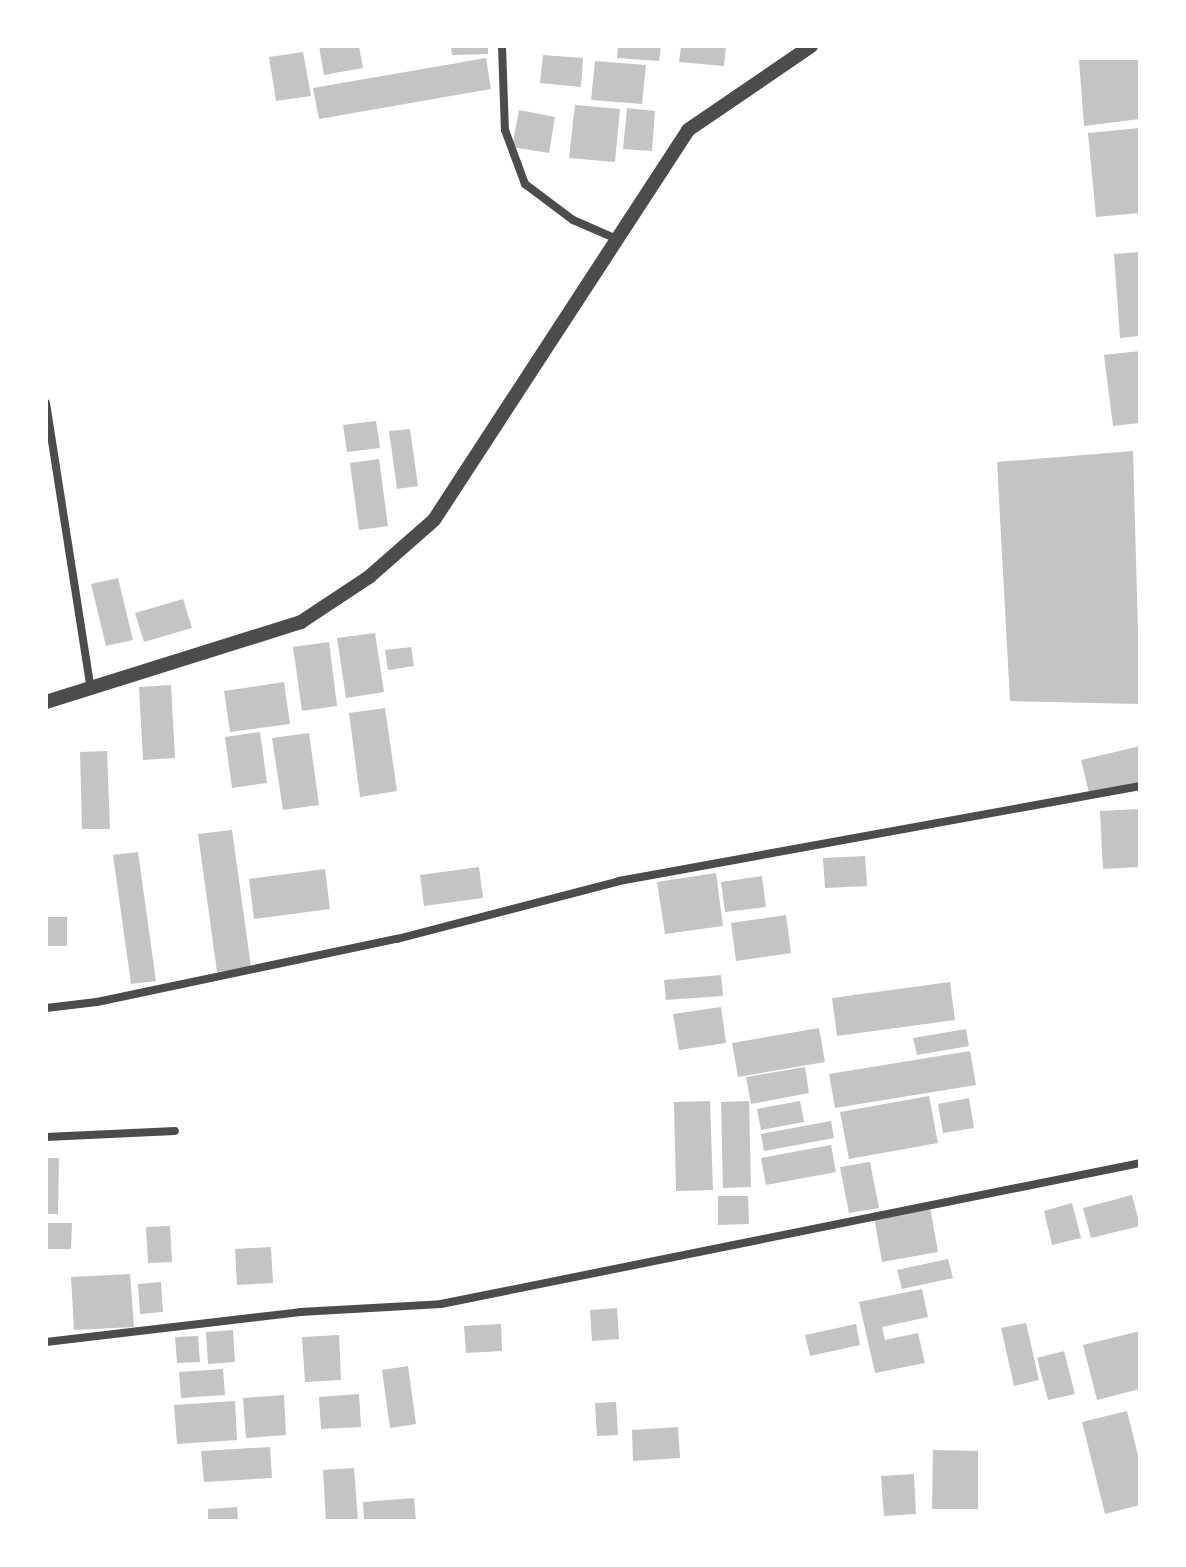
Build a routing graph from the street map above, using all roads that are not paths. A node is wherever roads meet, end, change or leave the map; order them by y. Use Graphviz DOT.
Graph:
graph roads {
  1 [pos="502,46"];
  2 [pos="811,46"];
  3 [pos="617,239"];
  4 [pos="46,403"];
  5 [pos="91,690"];
  6 [pos="46,702"];
  7 [pos="1140,786"];
  8 [pos="46,1008"];
  9 [pos="175,1131"];
  10 [pos="46,1137"];
  11 [pos="1140,1163"];
  12 [pos="46,1342"];
  1 -- 3 [label="street"];
  2 -- 3 [label="street"];
  3 -- 5 [label="street"];
  4 -- 5 [label="street"];
  5 -- 6 [label="street"];
  7 -- 8 [label="street"];
  9 -- 10 [label="street"];
  11 -- 12 [label="street"];
}
